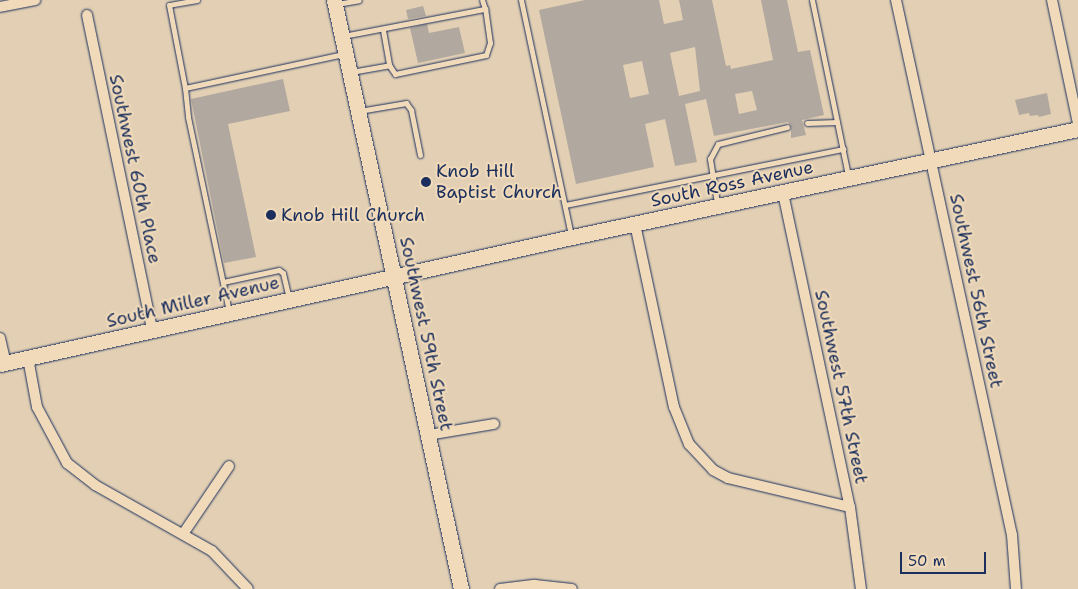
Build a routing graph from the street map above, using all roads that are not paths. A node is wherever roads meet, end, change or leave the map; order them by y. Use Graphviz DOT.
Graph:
graph roads {
  1 [pos="35,0"];
  2 [pos="197,0"];
  3 [pos="359,0"];
  4 [pos="482,0"];
  5 [pos="521,0"];
  6 [pos="812,0"];
  7 [pos="896,0"];
  8 [pos="1052,0"];
  9 [pos="335,2"];
  10 [pos="0,7"];
  11 [pos="485,9"];
  12 [pos="87,15"];
  13 [pos="383,30"];
  14 [pos="342,36"];
  15 [pos="346,53"];
  16 [pos="389,65"];
  17 [pos="350,72"];
  18 [pos="185,88"];
  19 [pos="358,111"];
  20 [pos="807,122"];
  21 [pos="837,122"];
  22 [pos="1078,123"];
  23 [pos="787,127"];
  24 [pos="1078,130"];
  25 [pos="843,149"];
  26 [pos="420,155"];
  27 [pos="931,160"];
  28 [pos="711,174"];
  29 [pos="849,178"];
  30 [pos="783,193"];
  31 [pos="565,205"];
  32 [pos="718,206"];
  33 [pos="635,224"];
  34 [pos="572,236"];
  35 [pos="394,276"];
  36 [pos="223,282"];
  37 [pos="289,300"];
  38 [pos="229,313"];
  39 [pos="152,330"];
  40 [pos="0,338"];
  41 [pos="28,358"];
  42 [pos="3,364"];
  43 [pos="494,424"];
  44 [pos="428,435"];
  45 [pos="229,466"];
  46 [pos="850,507"];
  47 [pos="183,534"];
  48 [pos="535,587"];
  49 [pos="248,589"];
  50 [pos="461,589"];
  51 [pos="500,589"];
  52 [pos="572,589"];
  53 [pos="861,589"];
  54 [pos="1016,589"];
  1 -- 10 [label="street"];
  2 -- 18 [label="lane"];
  3 -- 9 [label="lane"];
  4 -- 11 [label="lane"];
  5 -- 31 [label="lane"];
  6 -- 21 [label="lane"];
  7 -- 27 [label="street, Southwest 56th Street"];
  8 -- 22 [label="street"];
  9 -- 14 [label="street, Southwest 59th Street"];
  11 -- 13 [label="lane"];
  11 -- 16 [label="lane"];
  12 -- 39 [label="street, Southwest 60th Place"];
  13 -- 14 [label="lane"];
  13 -- 16 [label="lane"];
  14 -- 15 [label="street, Southwest 59th Street"];
  15 -- 17 [label="street, Southwest 59th Street"];
  15 -- 18 [label="lane"];
  16 -- 17 [label="lane"];
  17 -- 19 [label="street, Southwest 59th Street"];
  18 -- 36 [label="lane"];
  19 -- 26 [label="lane"];
  19 -- 35 [label="street, Southwest 59th Street"];
  20 -- 21 [label="lane"];
  21 -- 25 [label="lane"];
  23 -- 28 [label="lane"];
  24 -- 27 [label="street, South Ross Avenue"];
  25 -- 28 [label="lane"];
  25 -- 29 [label="lane"];
  27 -- 29 [label="street, South Ross Avenue"];
  27 -- 54 [label="street, Southwest 56th Street"];
  28 -- 31 [label="lane"];
  28 -- 32 [label="lane"];
  29 -- 30 [label="street, South Ross Avenue"];
  30 -- 32 [label="street, South Ross Avenue"];
  30 -- 46 [label="street, Southwest 57th Street"];
  31 -- 34 [label="lane"];
  32 -- 33 [label="street, South Ross Avenue"];
  33 -- 34 [label="street, South Ross Avenue"];
  33 -- 46 [label="street"];
  34 -- 35 [label="street, South Ross Avenue"];
  35 -- 37 [label="street, South Miller Avenue"];
  35 -- 44 [label="street, Southwest 59th Street"];
  36 -- 37 [label="lane"];
  36 -- 38 [label="lane"];
  37 -- 38 [label="street, South Miller Avenue"];
  38 -- 39 [label="street, South Miller Avenue"];
  39 -- 41 [label="street, South Miller Avenue"];
  40 -- 42 [label="street"];
  41 -- 42 [label="street, South Miller Avenue"];
  41 -- 47 [label="street"];
  43 -- 44 [label="street"];
  44 -- 50 [label="street, Southwest 59th Street"];
  45 -- 47 [label="street"];
  46 -- 53 [label="street, Southwest 57th Street"];
  47 -- 49 [label="street"];
  48 -- 51 [label="street"];
  48 -- 52 [label="street"];
}
